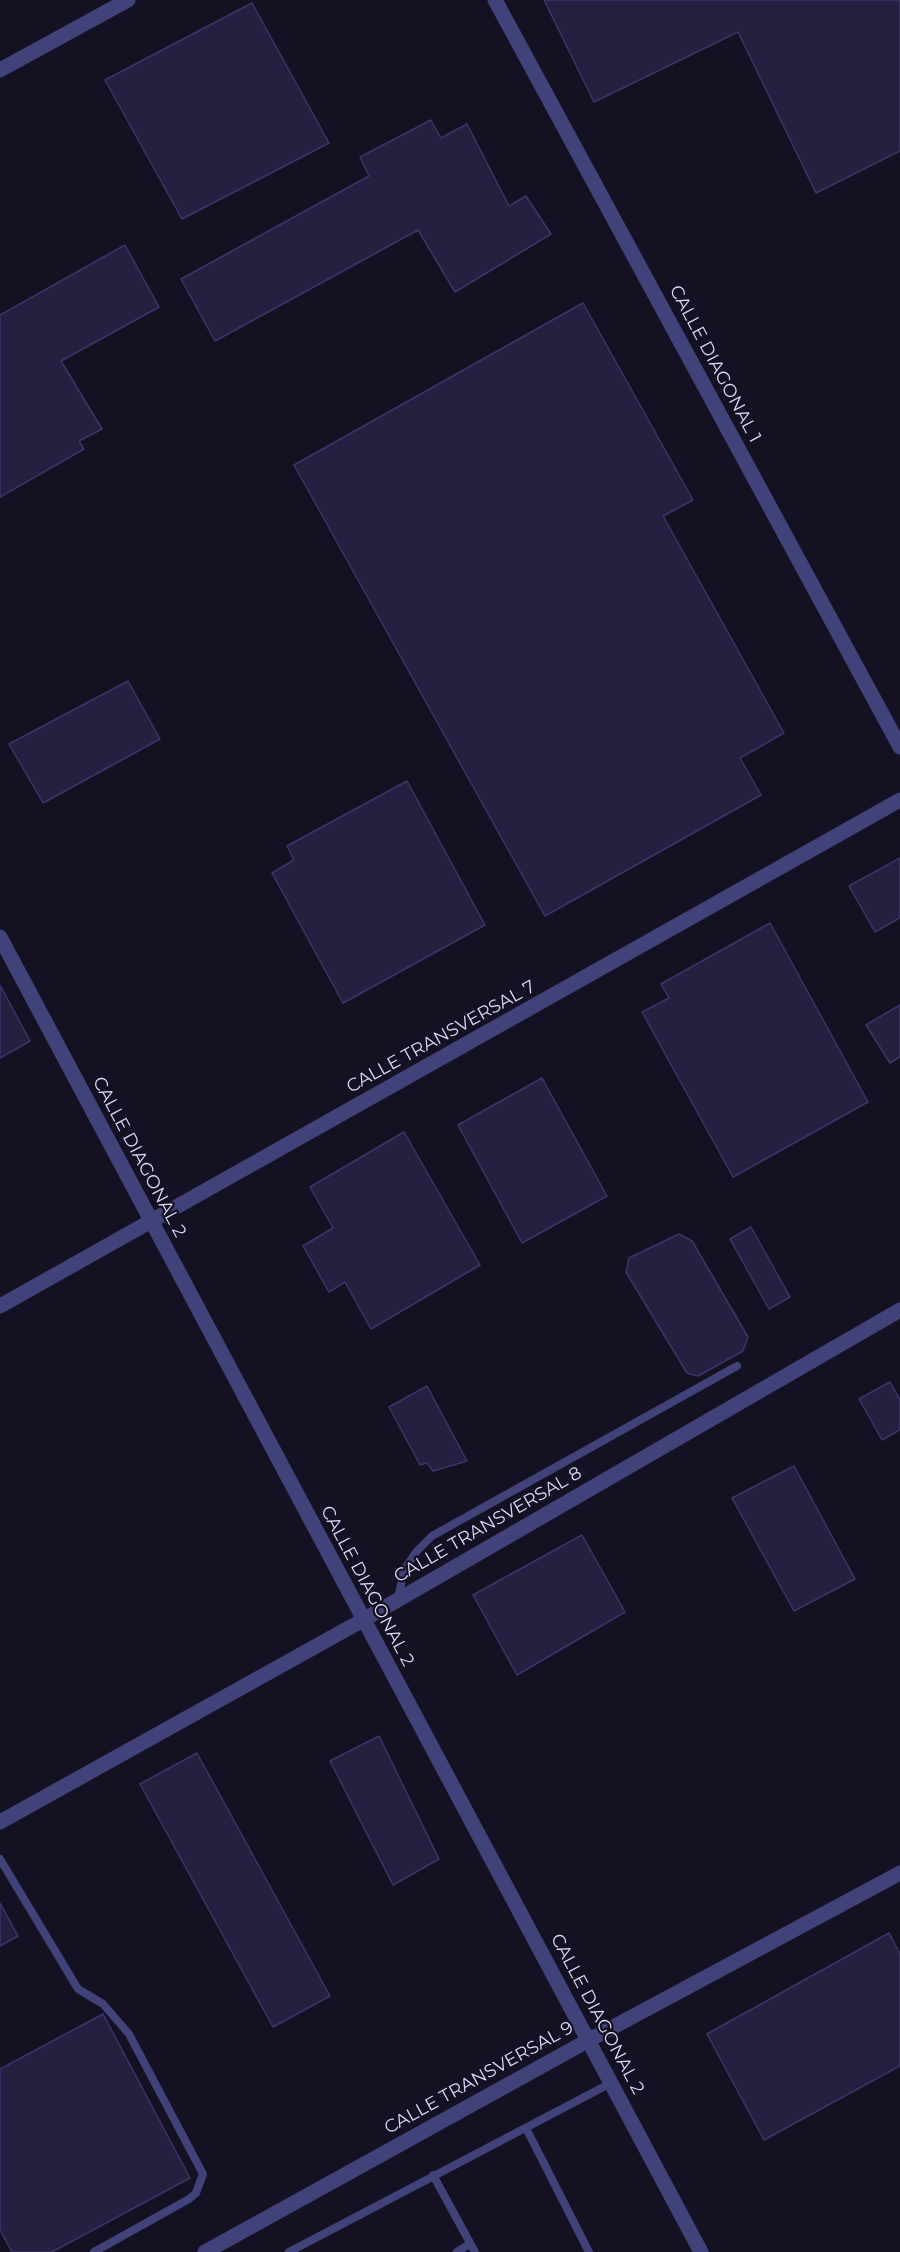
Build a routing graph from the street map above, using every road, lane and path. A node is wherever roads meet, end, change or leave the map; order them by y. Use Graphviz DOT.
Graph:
graph roads {
  1 [pos="129,0"];
  2 [pos="495,0"];
  3 [pos="0,70"];
  4 [pos="900,747"];
  5 [pos="900,800"];
  6 [pos="0,937"];
  7 [pos="152,1222"];
  8 [pos="0,1306"];
  9 [pos="900,1310"];
  10 [pos="737,1365"];
  11 [pos="398,1599"];
  12 [pos="363,1620"];
  13 [pos="0,1822"];
  14 [pos="0,1859"];
  15 [pos="900,1873"];
  16 [pos="589,2040"];
  17 [pos="611,2083"];
  18 [pos="526,2128"];
  19 [pos="434,2175"];
  20 [pos="472,2248"];
  21 [pos="94,2252"];
  22 [pos="205,2252"];
  23 [pos="289,2252"];
  24 [pos="457,2252"];
  25 [pos="590,2252"];
  26 [pos="701,2252"];
  1 -- 3 [label="street"];
  2 -- 4 [label="street, CALLE DIAGONAL 1"];
  5 -- 7 [label="street, CALLE TRANSVERSAL 7"];
  6 -- 7 [label="street, CALLE DIAGONAL 2"];
  7 -- 8 [label="street, CALLE TRANSVERSAL 7"];
  7 -- 12 [label="street, CALLE DIAGONAL 2"];
  9 -- 11 [label="street, CALLE TRANSVERSAL 8"];
  10 -- 11 [label="lane"];
  11 -- 12 [label="street, CALLE TRANSVERSAL 8"];
  12 -- 13 [label="street, CALLE TRANSVERSAL 8"];
  12 -- 16 [label="street, CALLE DIAGONAL 2"];
  14 -- 21 [label="lane"];
  15 -- 16 [label="street, CALLE TRANSVERSAL 9"];
  16 -- 17 [label="street, CALLE DIAGONAL 2"];
  16 -- 22 [label="street, CALLE TRANSVERSAL 9"];
  17 -- 18 [label="lane"];
  17 -- 26 [label="street, CALLE DIAGONAL 2"];
  18 -- 19 [label="lane"];
  18 -- 25 [label="lane"];
  19 -- 20 [label="lane"];
  19 -- 23 [label="lane"];
  20 -- 24 [label="lane"];
}
